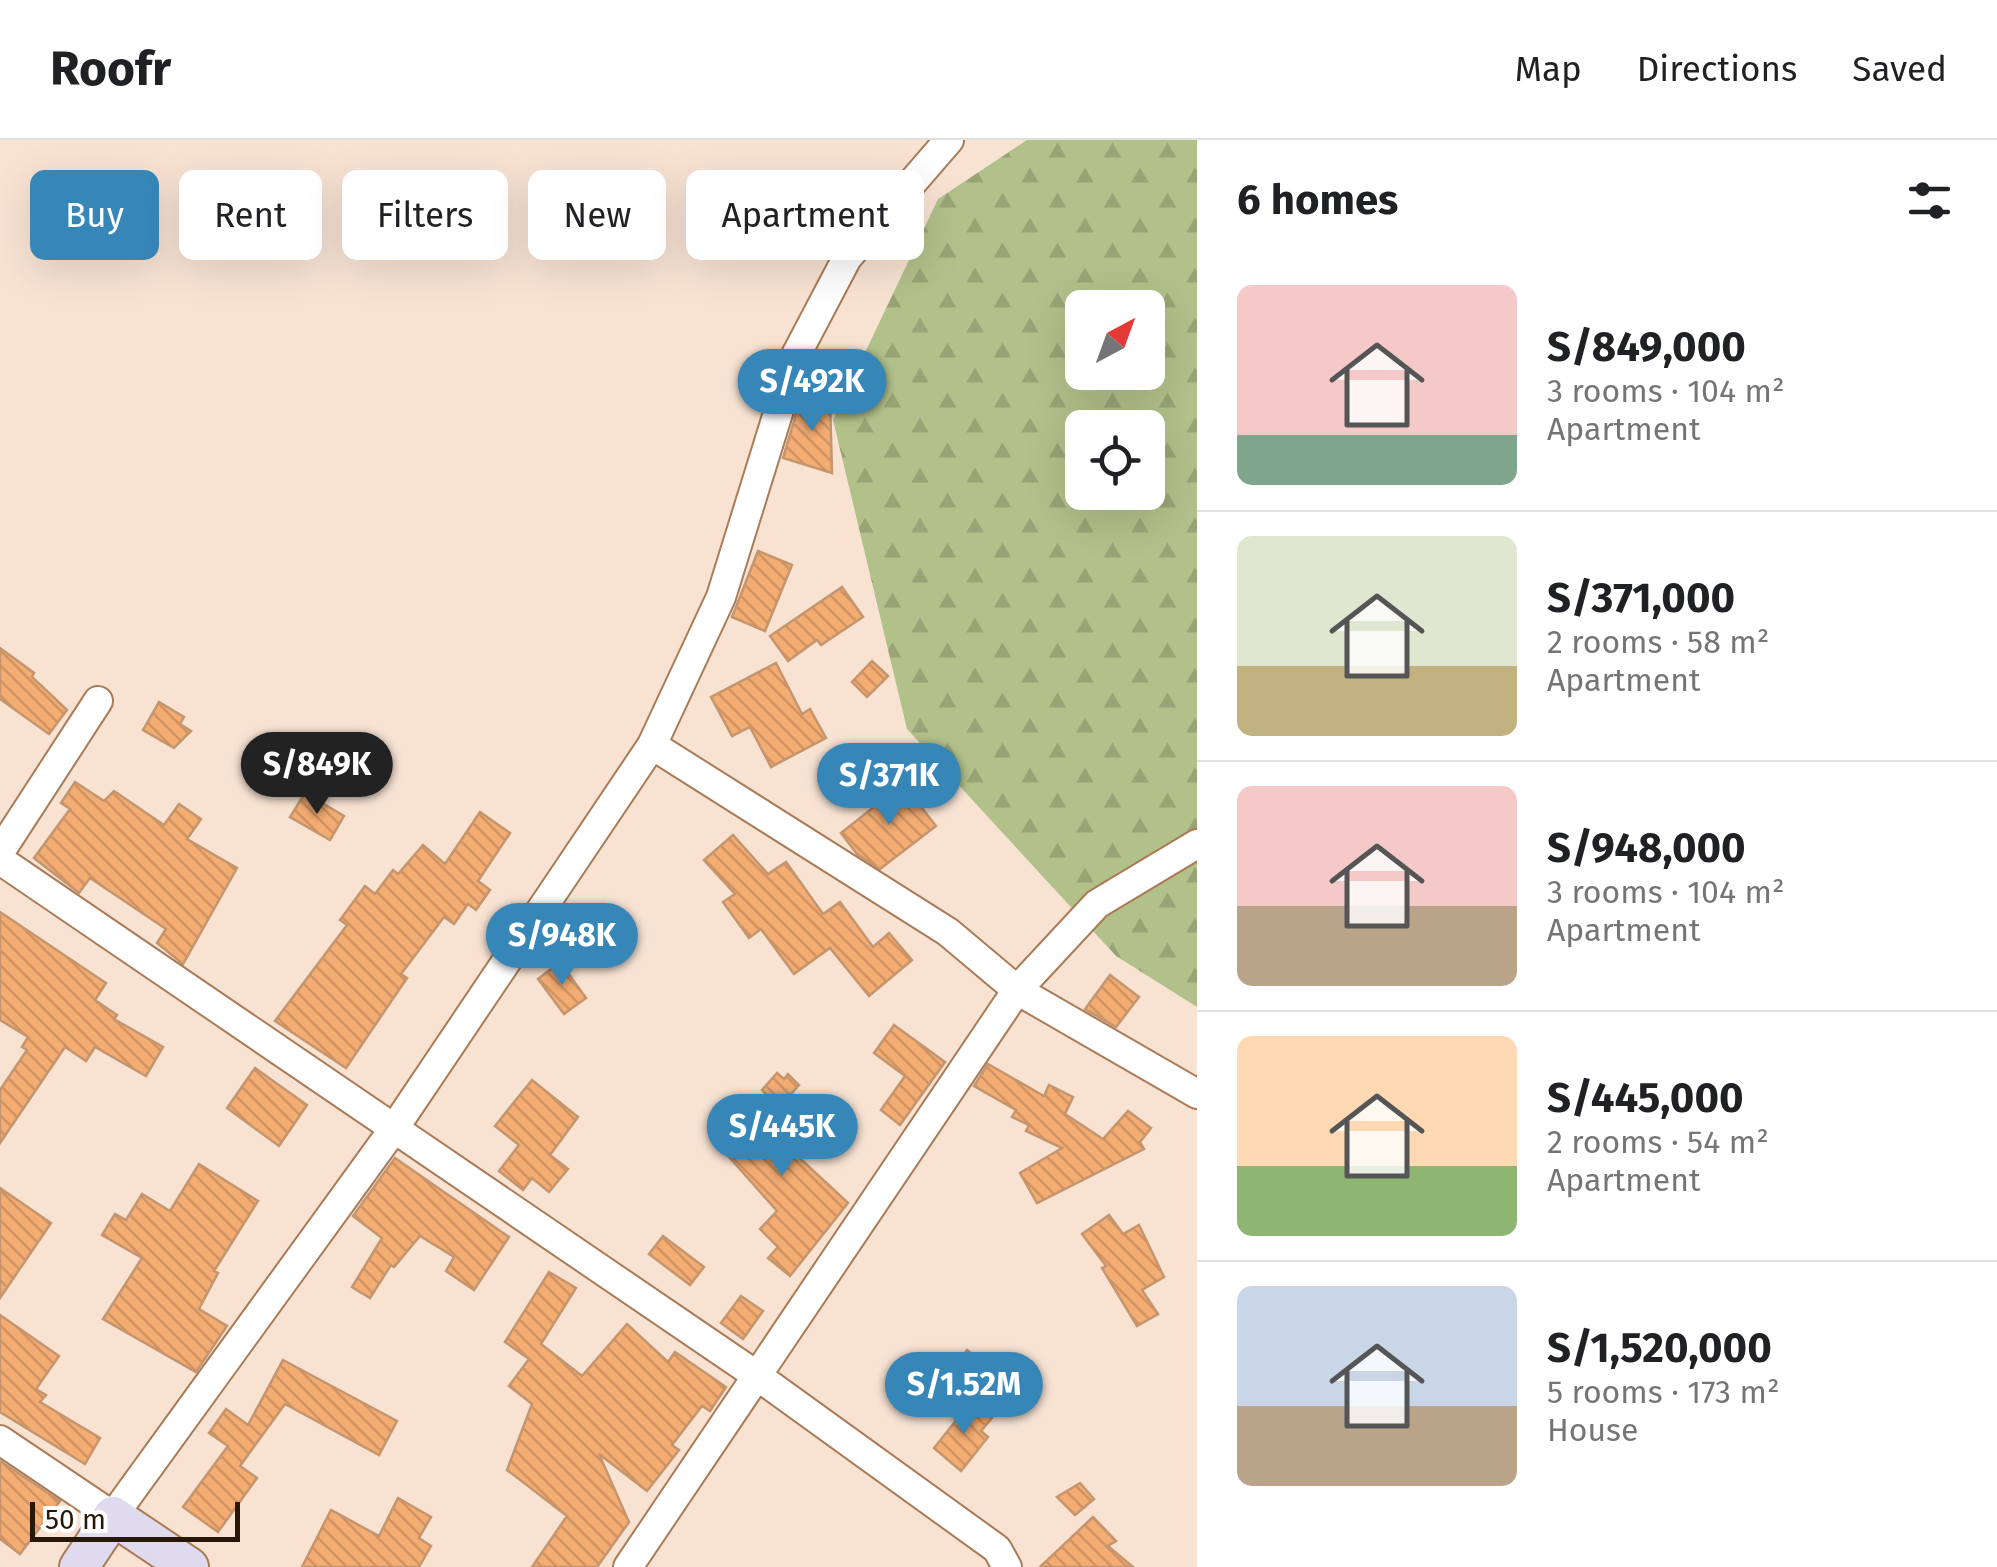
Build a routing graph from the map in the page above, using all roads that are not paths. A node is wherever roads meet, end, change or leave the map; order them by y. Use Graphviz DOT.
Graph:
graph roads {
  1 [pos="949,140"];
  2 [pos="98,700"];
  3 [pos="652,745"];
  4 [pos="1197,844"];
  5 [pos="0,852"];
  6 [pos="0,860"];
  7 [pos="1017,990"];
  8 [pos="1197,1094"];
  9 [pos="393,1130"];
  10 [pos="756,1375"];
  11 [pos="0,1440"];
  12 [pos="114,1516"];
  13 [pos="79,1567"];
  14 [pos="189,1567"];
  15 [pos="628,1567"];
  16 [pos="1007,1567"];
  1 -- 3 [label="street"];
  2 -- 5 [label="street"];
  3 -- 7 [label="street"];
  3 -- 9 [label="street"];
  4 -- 7 [label="street"];
  6 -- 9 [label="street"];
  7 -- 8 [label="street"];
  7 -- 10 [label="street"];
  9 -- 10 [label="street"];
  9 -- 12 [label="street"];
  10 -- 15 [label="street"];
  10 -- 16 [label="street"];
  11 -- 12 [label="street"];
  12 -- 13 [label="street"];
  12 -- 14 [label="street"];
}
